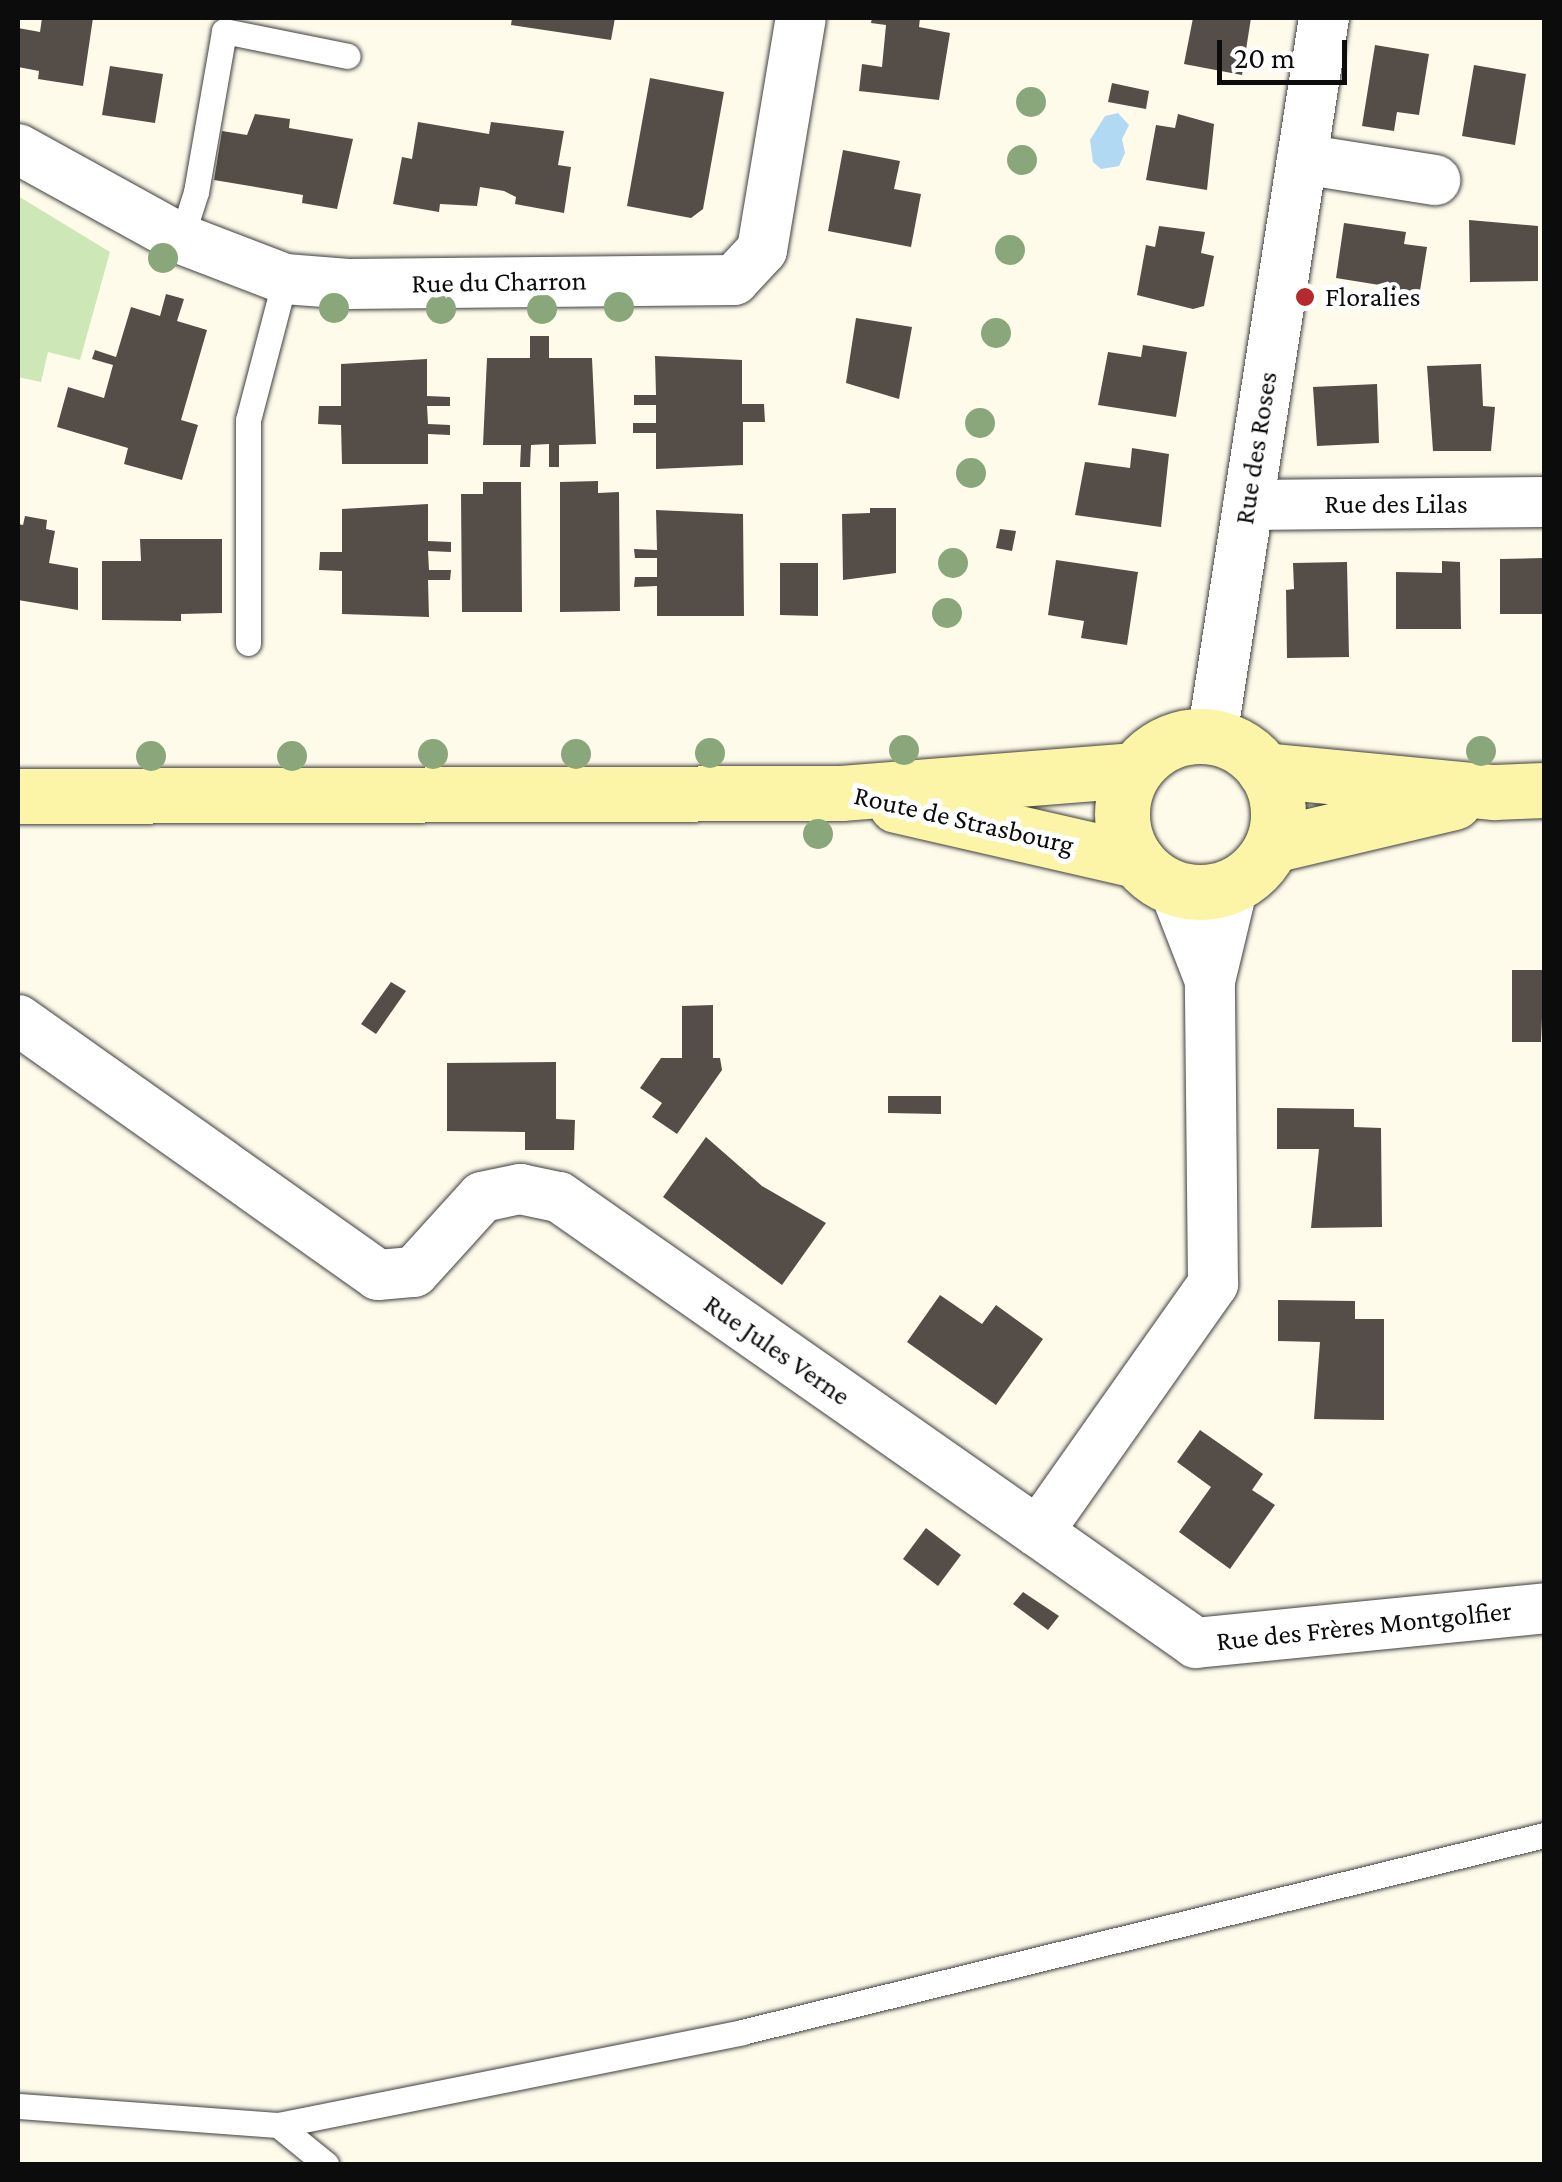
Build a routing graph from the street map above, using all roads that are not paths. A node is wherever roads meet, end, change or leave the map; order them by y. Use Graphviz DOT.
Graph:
graph roads {
  1 [pos="801,18"];
  2 [pos="1324,18"];
  3 [pos="348,56"];
  4 [pos="18,149"];
  5 [pos="1302,160"];
  6 [pos="1435,180"];
  7 [pos="181,239"];
  8 [pos="285,279"];
  9 [pos="1544,502"];
  10 [pos="1248,504"];
  11 [pos="248,643"];
  12 [pos="1212,737"];
  13 [pos="1135,770"];
  14 [pos="1264,770"];
  15 [pos="1519,791"];
  16 [pos="841,793"];
  17 [pos="18,796"];
  18 [pos="1272,845"];
  19 [pos="1156,874"];
  20 [pos="1232,885"];
  21 [pos="1210,982"];
  22 [pos="18,1020"];
  23 [pos="1038,1532"];
  24 [pos="1544,1608"];
  25 [pos="1544,1835"];
  26 [pos="18,2106"];
  27 [pos="278,2125"];
  28 [pos="326,2164"];
  1 -- 8 [label="street, Rue du Charron"];
  2 -- 5 [label="street, Rue des Roses"];
  3 -- 7 [label="lane"];
  4 -- 7 [label="street, Rue du Charron"];
  5 -- 6 [label="street"];
  5 -- 10 [label="street, Rue des Roses"];
  7 -- 8 [label="street, Rue du Charron"];
  8 -- 11 [label="lane"];
  9 -- 10 [label="street, Rue des Lilas"];
  10 -- 12 [label="street, Rue des Roses"];
  12 -- 13 [label="main road"];
  12 -- 14 [label="main road"];
  13 -- 16 [label="main road, Route de Strasbourg"];
  13 -- 19 [label="main road"];
  14 -- 15 [label="main road"];
  14 -- 18 [label="main road"];
  15 -- 18 [label="main road"];
  16 -- 17 [label="main road"];
  16 -- 19 [label="main road, Route de Strasbourg"];
  18 -- 20 [label="main road"];
  19 -- 20 [label="main road"];
  19 -- 21 [label="street"];
  20 -- 21 [label="street"];
  21 -- 23 [label="street"];
  22 -- 23 [label="street, Rue Jules Verne"];
  23 -- 24 [label="street, Rue des Frères Montgolfier"];
  25 -- 27 [label="lane"];
  26 -- 27 [label="lane"];
  27 -- 28 [label="lane"];
}
